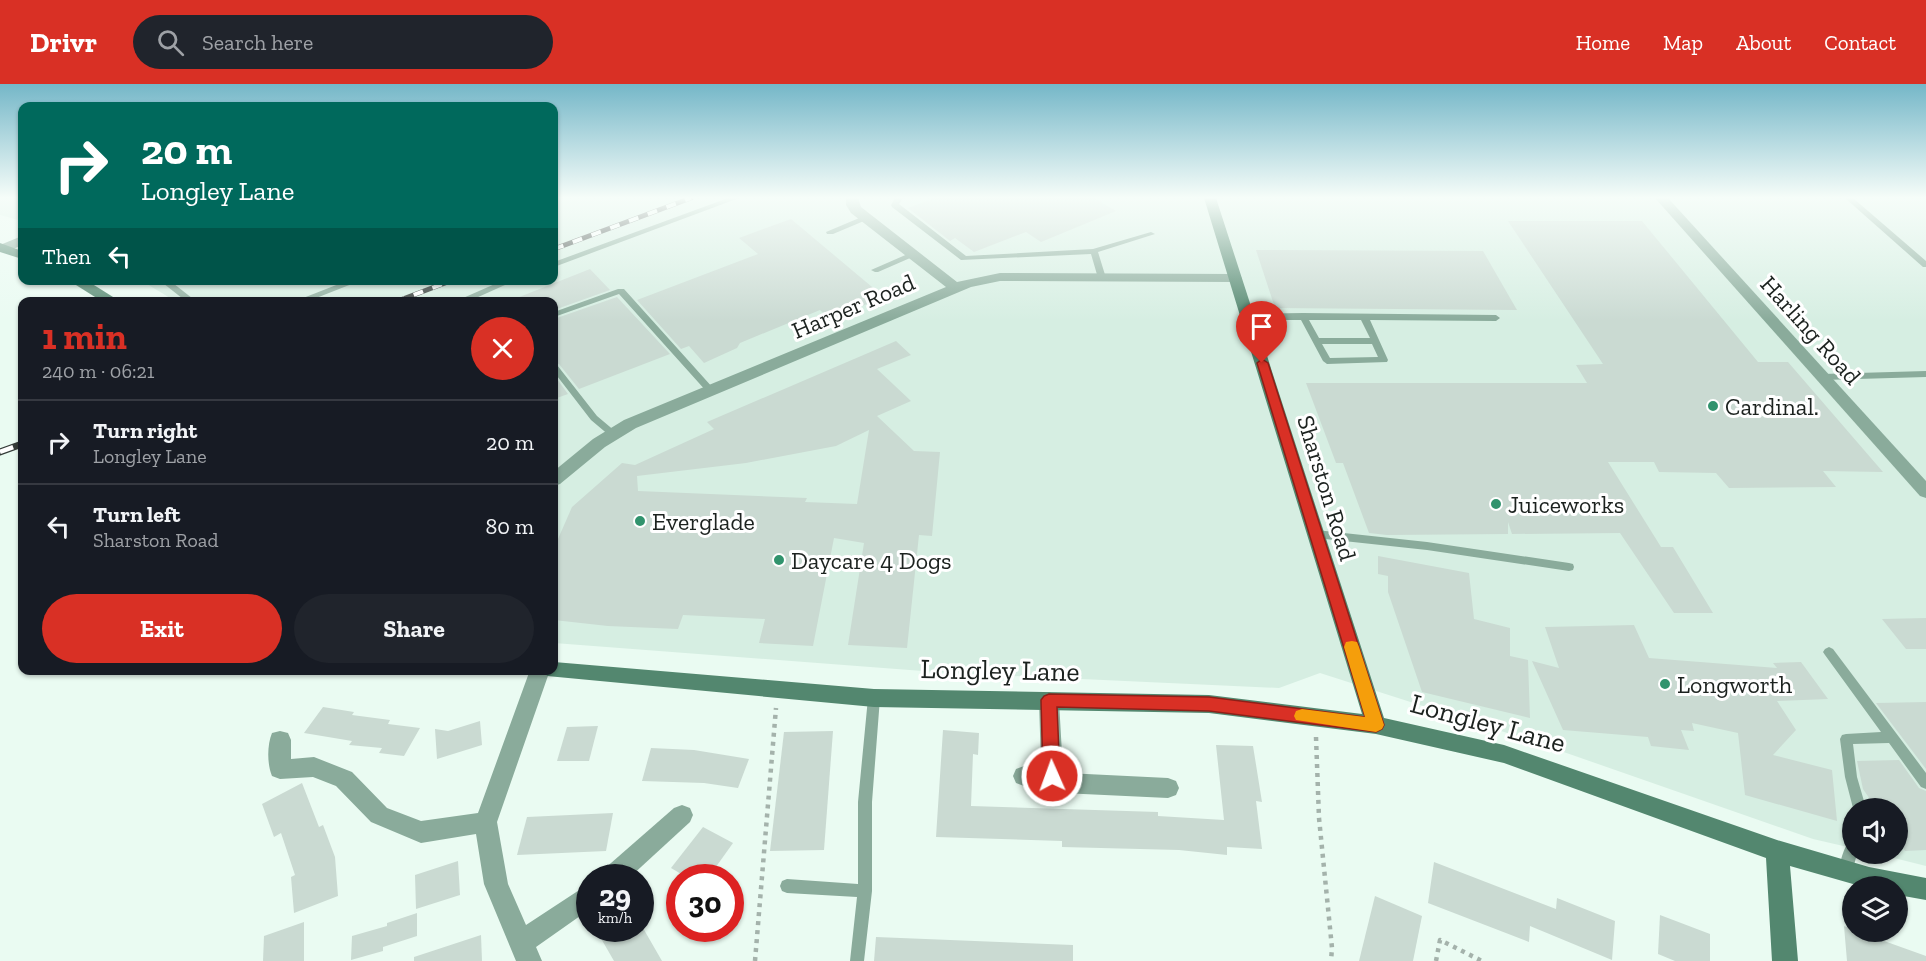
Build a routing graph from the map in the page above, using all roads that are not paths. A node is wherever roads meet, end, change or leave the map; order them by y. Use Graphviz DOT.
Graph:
graph roads {
  1 [pos="624,239"];
  2 [pos="894,239"];
  3 [pos="939,239"];
  4 [pos="1134,239"];
  5 [pos="1223,239"];
  6 [pos="1698,239"];
  7 [pos="1896,239"];
  8 [pos="18,242"];
  9 [pos="1,248"];
  10 [pos="1094,251"];
  11 [pos="18,254"];
  12 [pos="914,255"];
  13 [pos="558,264"];
  14 [pos="1926,265"];
  15 [pos="875,270"];
  16 [pos="1102,278"];
  17 [pos="1235,278"];
  18 [pos="84,285"];
  19 [pos="170,285"];
  20 [pos="344,285"];
  21 [pos="500,285"];
  22 [pos="956,288"];
  23 [pos="105,297"];
  24 [pos="185,297"];
  25 [pos="311,297"];
  26 [pos="470,297"];
  27 [pos="558,314"];
  28 [pos="1303,316"];
  29 [pos="1248,317"];
  30 [pos="1364,317"];
  31 [pos="1496,318"];
  32 [pos="1375,340"];
  33 [pos="1316,341"];
  34 [pos="558,372"];
  35 [pos="1926,374"];
  36 [pos="1823,377"];
  37 [pos="710,390"];
  38 [pos="613,434"];
  39 [pos="558,477"];
  40 [pos="1926,492"];
  41 [pos="1316,534"];
  42 [pos="1569,567"];
  43 [pos="1828,652"];
  44 [pos="558,669"];
  45 [pos="538,675"];
  46 [pos="874,698"];
  47 [pos="1049,700"];
  48 [pos="1376,725"];
  49 [pos="1893,737"];
  50 [pos="280,740"];
  51 [pos="1024,776"];
  52 [pos="1052,776"];
  53 [pos="1926,783"];
  54 [pos="1168,788"];
  55 [pos="1856,798"];
  56 [pos="682,815"];
  57 [pos="486,822"];
  58 [pos="1777,851"];
  59 [pos="627,864"];
  60 [pos="1848,864"];
  61 [pos="1846,871"];
  62 [pos="787,886"];
  63 [pos="1926,889"];
  64 [pos="865,891"];
  65 [pos="576,906"];
  66 [pos="525,952"];
  67 [pos="857,961"];
  68 [pos="1785,961"];
  1 -- 13 [label="lane"];
  2 -- 12 [label="street"];
  3 -- 10 [label="lane"];
  4 -- 10 [label="lane"];
  5 -- 17 [label="main road, Sharston Road"];
  6 -- 36 [label="street, Harling Road"];
  7 -- 14 [label="lane"];
  8 -- 9 [label="street"];
  9 -- 11 [label="main road"];
  10 -- 16 [label="lane"];
  12 -- 15 [label="lane"];
  12 -- 22 [label="street"];
  16 -- 17 [label="street, Harper Road"];
  16 -- 22 [label="street, Harper Road"];
  17 -- 29 [label="main road, Sharston Road"];
  18 -- 23 [label="main road"];
  19 -- 24 [label="lane"];
  20 -- 25 [label="lane"];
  21 -- 26 [label="lane"];
  22 -- 37 [label="street, Harper Road"];
  27 -- 37 [label="lane"];
  28 -- 29 [label="lane"];
  28 -- 30 [label="lane"];
  28 -- 33 [label="lane"];
  29 -- 41 [label="main road, Sharston Road"];
  30 -- 31 [label="lane"];
  30 -- 32 [label="lane"];
  32 -- 33 [label="lane"];
  32 -- 33 [label="lane"];
  34 -- 38 [label="lane"];
  35 -- 36 [label="lane"];
  36 -- 40 [label="street, Harling Road"];
  37 -- 38 [label="street, Harper Road"];
  38 -- 39 [label="street, Harper Road"];
  41 -- 42 [label="lane"];
  41 -- 48 [label="main road, Sharston Road"];
  43 -- 49 [label="lane"];
  44 -- 46 [label="main road, Longley Lane"];
  45 -- 57 [label="street"];
  46 -- 47 [label="main road, Longley Lane"];
  46 -- 64 [label="lane"];
  47 -- 48 [label="main road, Longley Lane"];
  47 -- 52 [label="street"];
  48 -- 58 [label="main road, Longley Lane"];
  49 -- 53 [label="lane"];
  49 -- 55 [label="lane"];
  50 -- 57 [label="street"];
  51 -- 52 [label="street"];
  52 -- 54 [label="street"];
  56 -- 59 [label="street"];
  57 -- 66 [label="street"];
  58 -- 61 [label="main road, Longley Lane"];
  58 -- 68 [label="main road"];
  60 -- 61 [label="lane"];
  61 -- 63 [label="main road, Longley Lane"];
  62 -- 64 [label="lane"];
  64 -- 67 [label="lane"];
  65 -- 66 [label="street"];
}
